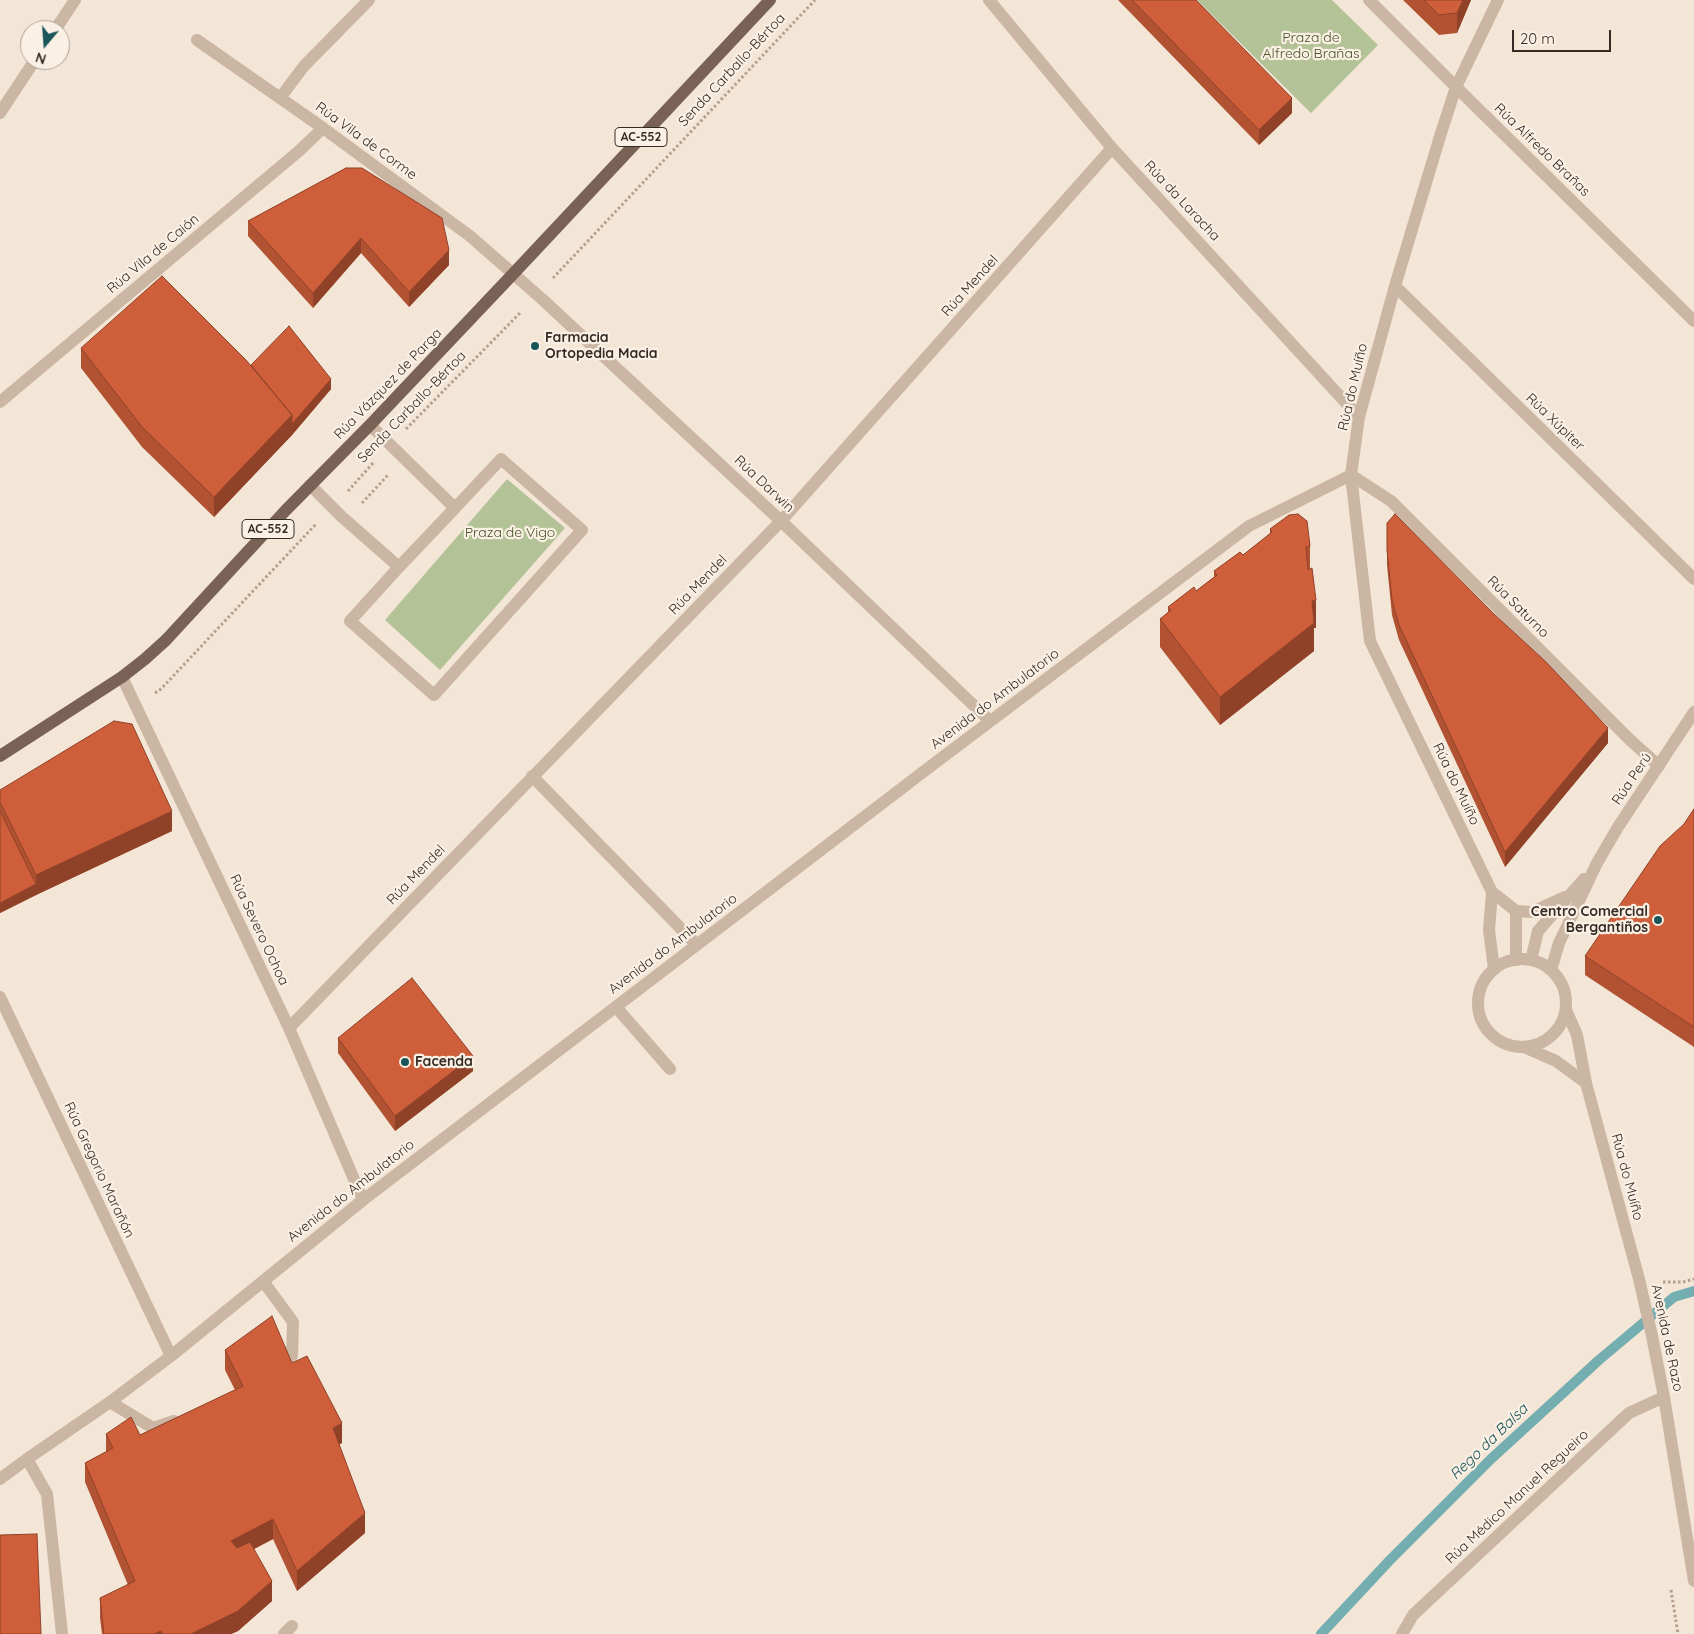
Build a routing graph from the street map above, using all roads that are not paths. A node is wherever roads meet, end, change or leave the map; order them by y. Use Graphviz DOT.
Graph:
graph roads {
  1 [pos="75,0"];
  2 [pos="369,0"];
  3 [pos="770,0"];
  4 [pos="989,0"];
  5 [pos="1369,0"];
  6 [pos="1498,0"];
  7 [pos="62,20"];
  8 [pos="196,40"];
  9 [pos="28,70"];
  10 [pos="1456,88"];
  11 [pos="280,98"];
  12 [pos="0,112"];
  13 [pos="323,128"];
  14 [pos="1112,148"];
  15 [pos="513,274"];
  16 [pos="1395,286"];
  17 [pos="1694,321"];
  18 [pos="0,402"];
  19 [pos="1359,417"];
  20 [pos="370,425"];
  21 [pos="1351,475"];
  22 [pos="310,486"];
  23 [pos="455,508"];
  24 [pos="781,521"];
  25 [pos="399,567"];
  26 [pos="1694,579"];
  27 [pos="122,677"];
  28 [pos="1694,712"];
  29 [pos="990,721"];
  30 [pos="0,756"];
  31 [pos="1659,766"];
  32 [pos="532,776"];
  33 [pos="1596,863"];
  34 [pos="1492,892"];
  35 [pos="1572,894"];
  36 [pos="1516,911"];
  37 [pos="697,944"];
  38 [pos="1516,960"];
  39 [pos="1531,960"];
  40 [pos="1494,969"];
  41 [pos="1551,970"];
  42 [pos="0,997"];
  43 [pos="616,1007"];
  44 [pos="1566,1010"];
  45 [pos="289,1028"];
  46 [pos="1524,1047"];
  47 [pos="670,1070"];
  48 [pos="1586,1083"];
  49 [pos="363,1200"];
  50 [pos="1639,1279"];
  51 [pos="264,1281"];
  52 [pos="171,1356"];
  53 [pos="267,1372"];
  54 [pos="1664,1397"];
  55 [pos="110,1402"];
  56 [pos="190,1416"];
  57 [pos="27,1459"];
  58 [pos="0,1479"];
  59 [pos="1694,1580"];
  60 [pos="62,1634"];
  61 [pos="1402,1634"];
  1 -- 7 [label="street"];
  2 -- 11 [label="street"];
  3 -- 15 [label="main road, Rúa Vázquez de Parga / AC-552"];
  4 -- 14 [label="street, Rúa da Laracha"];
  5 -- 10 [label="street, Rúa Alfredo Brañas"];
  6 -- 10 [label="street, Rúa do Muíño"];
  8 -- 11 [label="street, Rúa Vila de Corme"];
  9 -- 12 [label="street"];
  10 -- 16 [label="street, Rúa do Muíño"];
  10 -- 17 [label="street, Rúa Alfredo Brañas"];
  11 -- 13 [label="street, Rúa Vila de Corme"];
  13 -- 15 [label="street, Rúa Vila de Corme"];
  13 -- 18 [label="street, Rúa Vila de Caión"];
  14 -- 19 [label="street, Rúa da Laracha"];
  14 -- 24 [label="street, Rúa Mendel"];
  15 -- 20 [label="main road, Rúa Vázquez de Parga / AC-552"];
  15 -- 24 [label="street, Rúa Darwin"];
  16 -- 19 [label="street, Rúa do Muíño"];
  16 -- 26 [label="street, Rúa Xúpiter"];
  19 -- 21 [label="street, Rúa do Muíño"];
  20 -- 22 [label="main road, Rúa Vázquez de Parga / AC-552"];
  20 -- 23 [label="street"];
  21 -- 29 [label="street, Avenida do Ambulatorio"];
  21 -- 31 [label="street, Rúa Saturno"];
  21 -- 34 [label="street, Rúa do Muíño"];
  22 -- 25 [label="street"];
  22 -- 27 [label="main road, Rúa Vázquez de Parga / AC-552"];
  23 -- 25 [label="street"];
  23 -- 25 [label="street"];
  24 -- 29 [label="street, Rúa Darwin"];
  24 -- 32 [label="street, Rúa Mendel"];
  27 -- 30 [label="main road, Rúa Vázquez de Parga / AC-552"];
  27 -- 45 [label="street, Rúa Severo Ochoa"];
  28 -- 31 [label="street, Rúa Perú"];
  29 -- 37 [label="street, Avenida do Ambulatorio"];
  31 -- 33 [label="street, Rúa Perú"];
  32 -- 37 [label="street"];
  32 -- 45 [label="street, Rúa Mendel"];
  33 -- 35 [label="street, Rúa Perú"];
  33 -- 41 [label="street, Rúa Perú"];
  34 -- 36 [label="street, Rúa do Muíño"];
  34 -- 40 [label="street"];
  35 -- 36 [label="street, Rúa Perú"];
  35 -- 39 [label="street, Rúa Perú"];
  36 -- 38 [label="street"];
  37 -- 43 [label="street, Avenida do Ambulatorio"];
  38 -- 39 [label="street"];
  38 -- 40 [label="street"];
  39 -- 41 [label="street"];
  40 -- 46 [label="street"];
  41 -- 44 [label="street, Rúa do Muíño"];
  42 -- 52 [label="street, Rúa Gregorio Marañón"];
  43 -- 47 [label="street"];
  43 -- 49 [label="street, Avenida do Ambulatorio"];
  44 -- 46 [label="street"];
  44 -- 48 [label="street, Rúa do Muíño"];
  45 -- 49 [label="street, Rúa Severo Ochoa"];
  46 -- 48 [label="street"];
  48 -- 50 [label="street, Rúa do Muíño"];
  49 -- 51 [label="street, Avenida do Ambulatorio"];
  50 -- 54 [label="street, Avenida de Razo"];
  51 -- 52 [label="street, Avenida do Ambulatorio"];
  51 -- 53 [label="street"];
  52 -- 55 [label="street, Avenida do Ambulatorio"];
  54 -- 59 [label="street, Avenida de Razo"];
  54 -- 61 [label="street, Rúa Médico Manuel Regueiro"];
  55 -- 56 [label="street"];
  55 -- 57 [label="street, Avenida do Ambulatorio"];
  57 -- 58 [label="street, Avenida do Ambulatorio"];
  57 -- 60 [label="street"];
}
